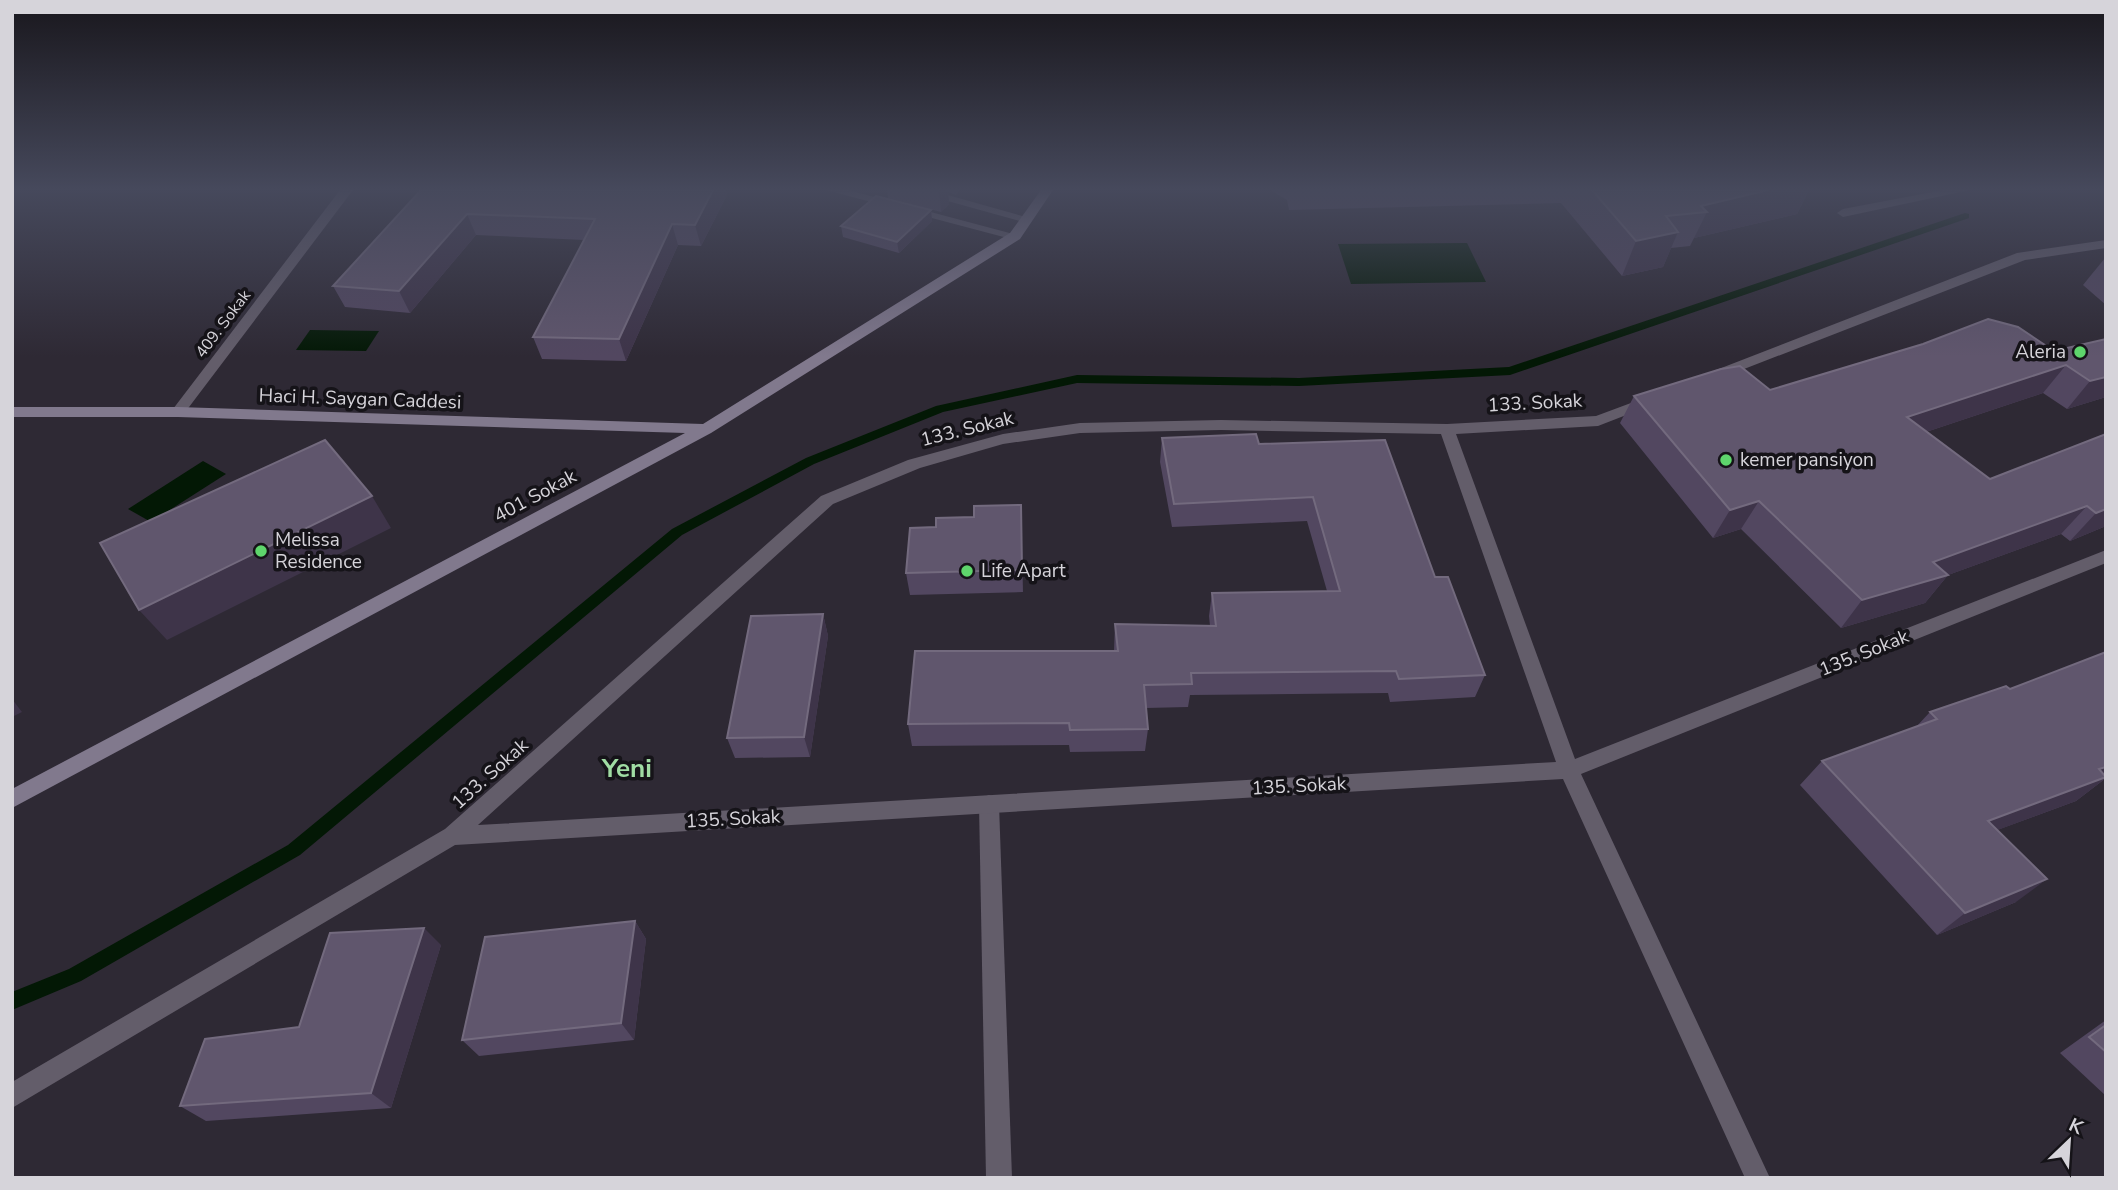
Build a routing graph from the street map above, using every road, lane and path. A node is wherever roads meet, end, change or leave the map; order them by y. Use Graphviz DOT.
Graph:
graph roads {
  1 [pos="305,246"];
  2 [pos="1000,246"];
  3 [pos="2095,246"];
  4 [pos="1700,381"];
  5 [pos="1662,396"];
  6 [pos="12,412"];
  7 [pos="178,412"];
  8 [pos="706,429"];
  9 [pos="1447,429"];
  10 [pos="2106,556"];
  11 [pos="1569,770"];
  12 [pos="12,799"];
  13 [pos="989,804"];
  14 [pos="452,836"];
  15 [pos="12,1096"];
  16 [pos="999,1178"];
  17 [pos="1758,1178"];
  1 -- 7 [label="street, 409. Sokak"];
  2 -- 8 [label="street, 401 Sokak"];
  3 -- 4 [label="street"];
  5 -- 9 [label="street, 133. Sokak"];
  6 -- 7 [label="street, Haci H. Saygan Caddesi"];
  7 -- 8 [label="street, Haci H. Saygan Caddesi"];
  8 -- 12 [label="street, 401 Sokak"];
  9 -- 11 [label="street"];
  9 -- 14 [label="street, 133. Sokak"];
  10 -- 11 [label="street, 135. Sokak"];
  11 -- 13 [label="street, 135. Sokak"];
  11 -- 17 [label="street"];
  13 -- 14 [label="street, 135. Sokak"];
  13 -- 16 [label="street"];
  14 -- 15 [label="street, 133. Sokak"];
}
